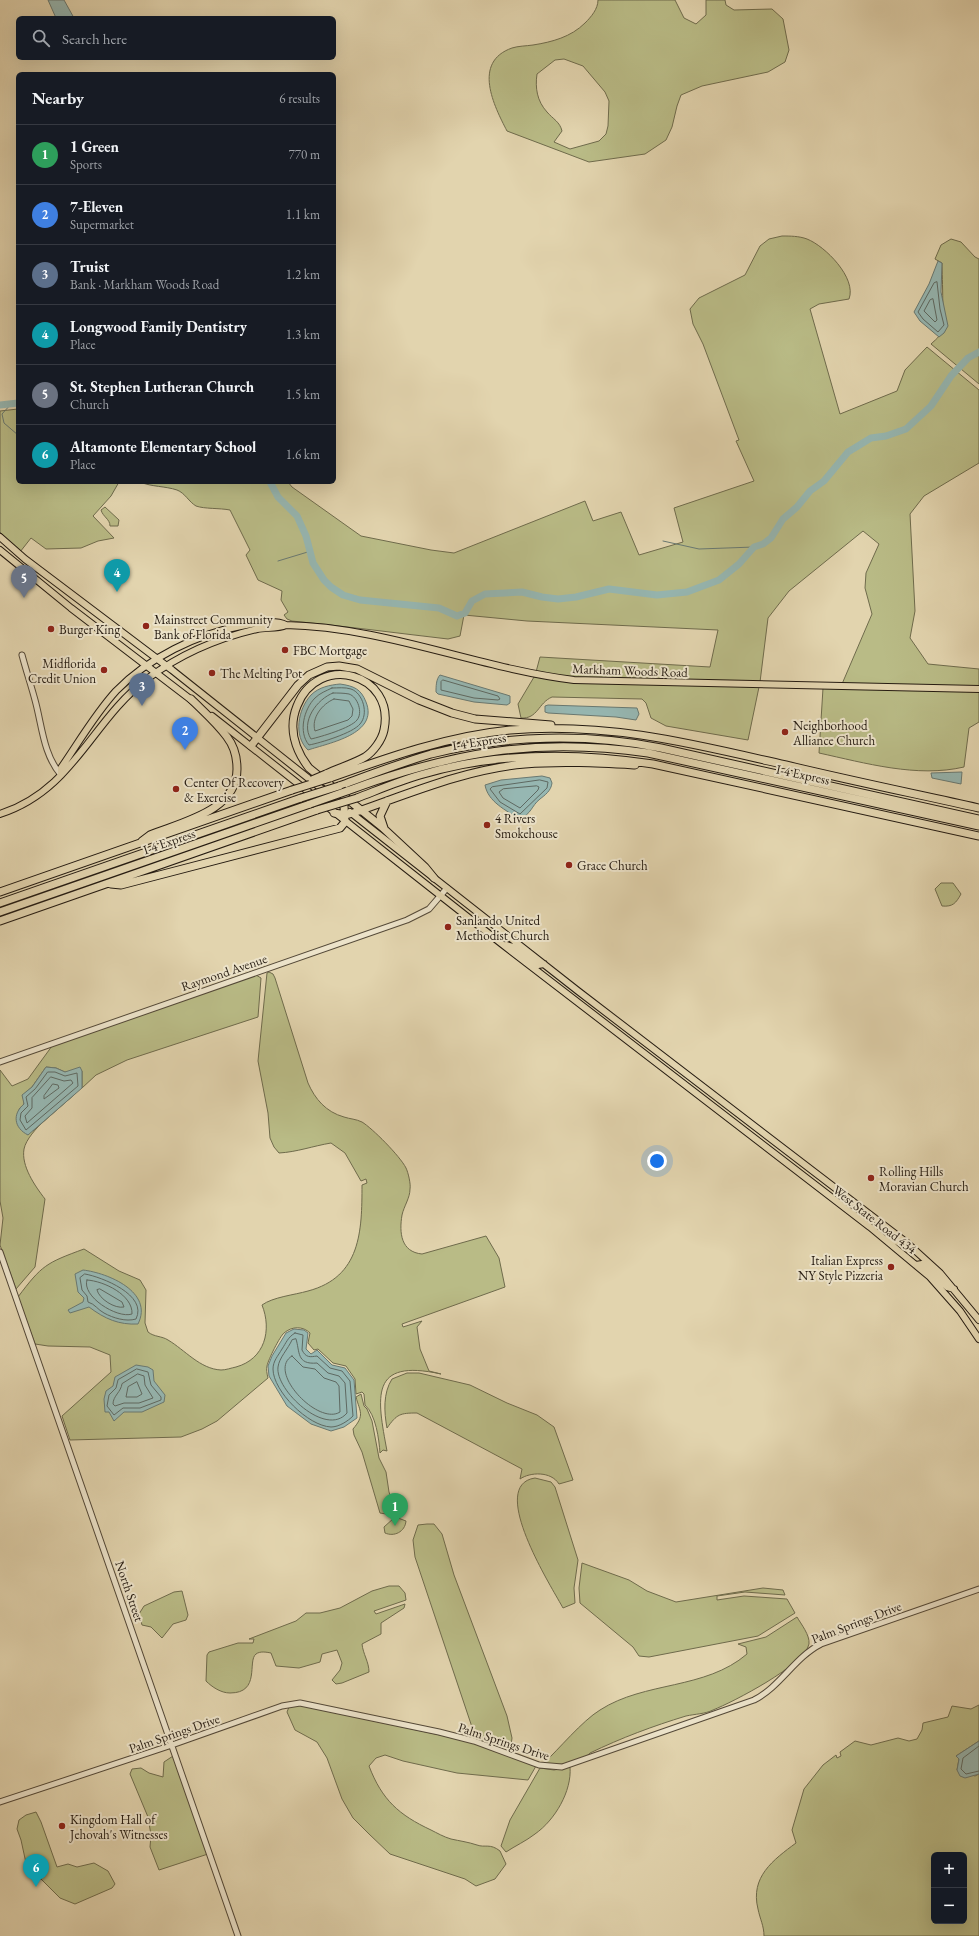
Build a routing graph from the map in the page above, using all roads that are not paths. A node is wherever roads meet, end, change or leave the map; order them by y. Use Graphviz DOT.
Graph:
graph roads {
  1 [pos="0,537"];
  2 [pos="0,550"];
  3 [pos="286,625"];
  4 [pos="22,655"];
  5 [pos="157,660"];
  6 [pos="147,666"];
  7 [pos="167,666"];
  8 [pos="156,672"];
  9 [pos="979,689"];
  10 [pos="191,699"];
  11 [pos="563,728"];
  12 [pos="257,738"];
  13 [pos="251,746"];
  14 [pos="653,764"];
  15 [pos="61,775"];
  16 [pos="328,776"];
  17 [pos="388,801"];
  18 [pos="344,806"];
  19 [pos="979,808"];
  20 [pos="362,810"];
  21 [pos="334,813"];
  22 [pos="0,814"];
  23 [pos="348,817"];
  24 [pos="979,819"];
  25 [pos="979,826"];
  26 [pos="384,829"];
  27 [pos="979,836"];
  28 [pos="134,846"];
  29 [pos="434,878"];
  30 [pos="108,884"];
  31 [pos="447,888"];
  32 [pos="0,892"];
  33 [pos="441,896"];
  34 [pos="0,903"];
  35 [pos="0,912"];
  36 [pos="0,922"];
  37 [pos="501,943"];
  38 [pos="544,964"];
  39 [pos="538,971"];
  40 [pos="578,991"];
  41 [pos="0,1062"];
  42 [pos="668,1072"];
  43 [pos="706,1088"];
  44 [pos="870,1227"];
  45 [pos="907,1243"];
  46 [pos="0,1252"];
  47 [pos="916,1265"];
  48 [pos="955,1289"];
  49 [pos="979,1320"];
  50 [pos="979,1339"];
  51 [pos="979,1589"];
  52 [pos="172,1746"];
  53 [pos="0,1802"];
  54 [pos="238,1936"];
  1 -- 5 [label="main road"];
  2 -- 6 [label="main road"];
  3 -- 5 [label="main road, Markham Woods Road"];
  3 -- 7 [label="main road, Markham Woods Road"];
  3 -- 9 [label="main road, Markham Woods Road"];
  4 -- 15 [label="street"];
  5 -- 6 [label="main road, Markham Woods Road"];
  5 -- 7 [label="main road"];
  6 -- 8 [label="main road"];
  6 -- 15 [label="main road, Markham Woods Road"];
  7 -- 8 [label="main road, Markham Woods Road"];
  7 -- 12 [label="main road"];
  8 -- 10 [label="main road"];
  8 -- 15 [label="main road, Markham Woods Road"];
  10 -- 13 [label="main road"];
  10 -- 28 [label="highway"];
  11 -- 12 [label="highway"];
  11 -- 16 [label="highway"];
  11 -- 19 [label="highway"];
  12 -- 13 [label="highway"];
  12 -- 18 [label="main road"];
  13 -- 21 [label="main road"];
  14 -- 17 [label="highway"];
  14 -- 27 [label="highway"];
  14 -- 30 [label="highway, bridge"];
  15 -- 22 [label="main road"];
  16 -- 20 [label="highway"];
  16 -- 28 [label="highway, bridge"];
  17 -- 20 [label="highway"];
  17 -- 26 [label="highway"];
  18 -- 23 [label="highway"];
  20 -- 23 [label="highway"];
  20 -- 26 [label="highway"];
  21 -- 23 [label="highway"];
  23 -- 29 [label="main road"];
  23 -- 30 [label="highway"];
  23 -- 33 [label="main road"];
  24 -- 34 [label="highway, I-4 Express, bridge"];
  25 -- 35 [label="highway, I-4 Express, bridge"];
  26 -- 29 [label="highway"];
  28 -- 32 [label="highway"];
  29 -- 31 [label="main road"];
  30 -- 36 [label="highway"];
  31 -- 33 [label="street, Raymond Avenue"];
  31 -- 38 [label="main road"];
  33 -- 37 [label="main road"];
  33 -- 41 [label="street, Raymond Avenue"];
  37 -- 38 [label="main road"];
  37 -- 39 [label="main road"];
  38 -- 40 [label="main road"];
  39 -- 40 [label="main road"];
  39 -- 42 [label="main road"];
  40 -- 43 [label="main road"];
  42 -- 43 [label="main road"];
  42 -- 44 [label="main road, West State Road 434"];
  43 -- 45 [label="main road"];
  44 -- 45 [label="main road"];
  44 -- 47 [label="main road, West State Road 434"];
  45 -- 48 [label="main road"];
  46 -- 52 [label="street, North Street"];
  47 -- 48 [label="main road"];
  47 -- 50 [label="main road, West State Road 434"];
  48 -- 49 [label="main road"];
  51 -- 52 [label="street, Palm Springs Drive"];
  52 -- 53 [label="street, Palm Springs Drive"];
  52 -- 54 [label="street, North Street"];
}
